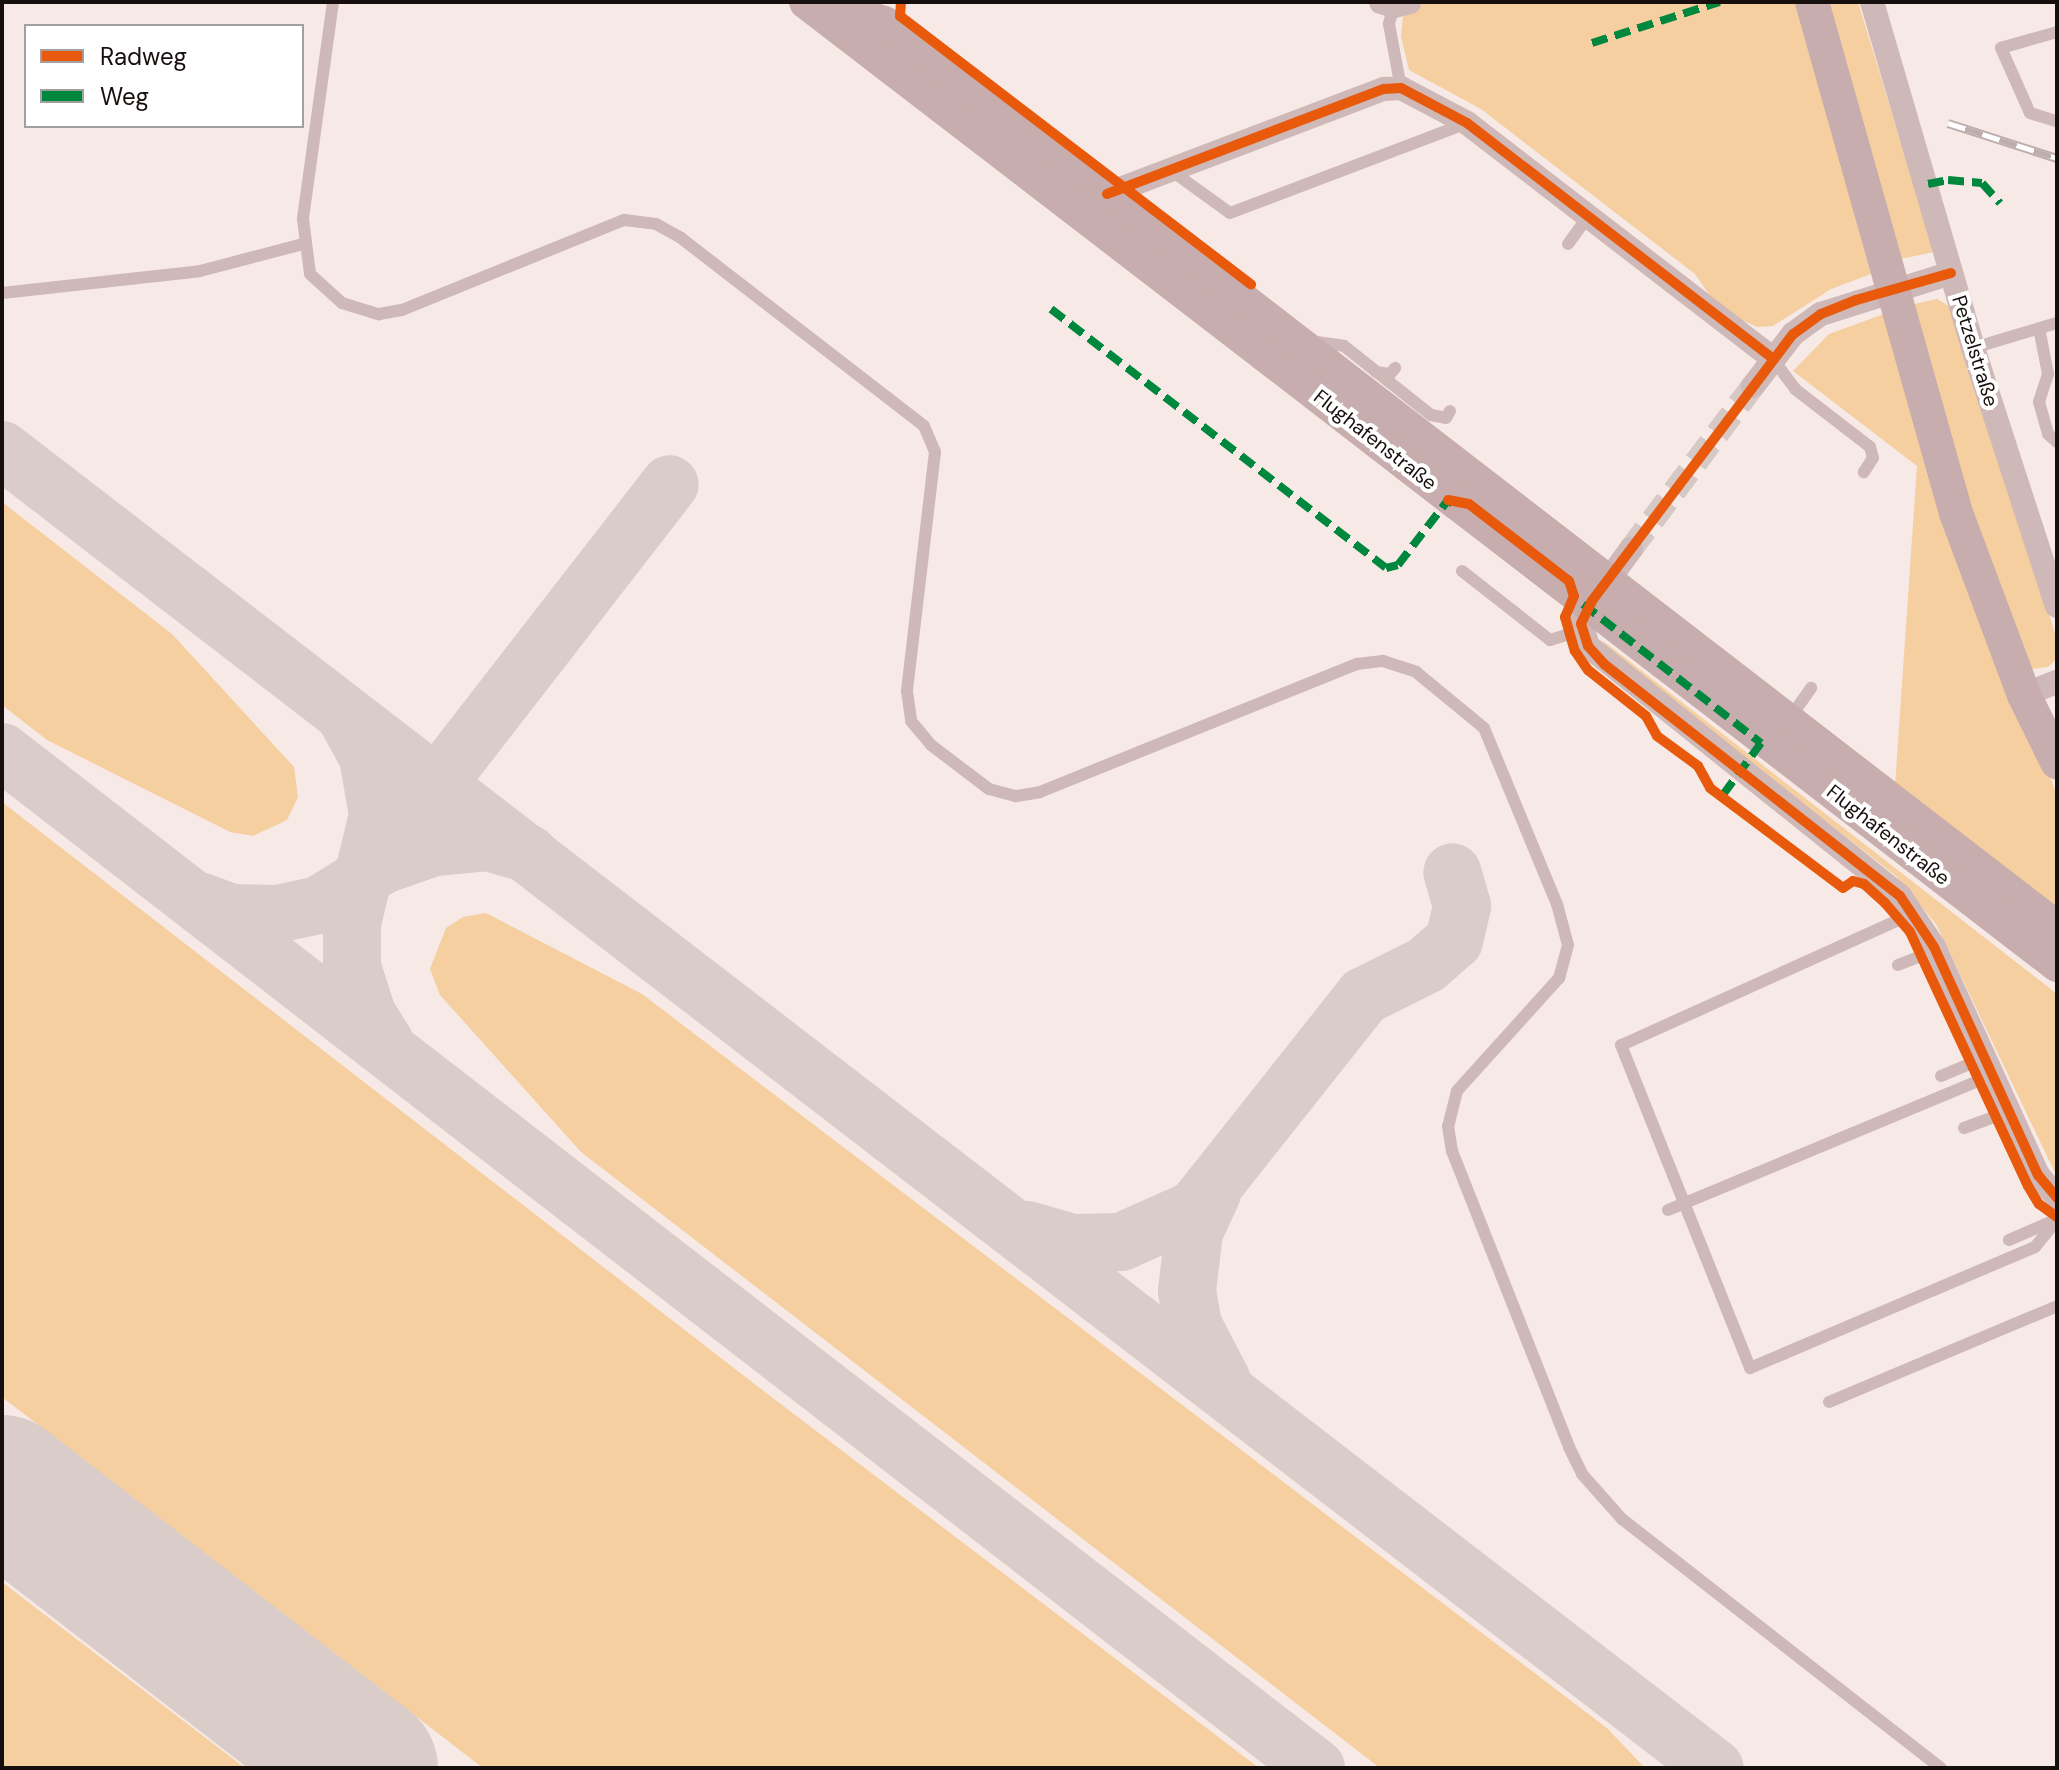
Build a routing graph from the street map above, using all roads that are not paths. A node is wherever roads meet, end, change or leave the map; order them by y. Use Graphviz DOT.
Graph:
graph roads {
  1 [pos="333,2"];
  2 [pos="1812,2"];
  3 [pos="1872,2"];
  4 [pos="1395,3"];
  5 [pos="820,4"];
  6 [pos="876,10"];
  7 [pos="2057,32"];
  8 [pos="1401,88"];
  9 [pos="2057,121"];
  10 [pos="1467,123"];
  11 [pos="1169,169"];
  12 [pos="1107,194"];
  13 [pos="1588,216"];
  14 [pos="303,244"];
  15 [pos="1568,244"];
  16 [pos="1951,273"];
  17 [pos="1891,289"];
  18 [pos="2,293"];
  19 [pos="2057,323"];
  20 [pos="2039,328"];
  21 [pos="1298,342"];
  22 [pos="1973,348"];
  23 [pos="1772,358"];
  24 [pos="1395,368"];
  25 [pos="1376,372"];
  26 [pos="1753,386"];
  27 [pos="1450,411"];
  28 [pos="2057,442"];
  29 [pos="1864,472"];
  30 [pos="1631,549"];
  31 [pos="1462,571"];
  32 [pos="1607,580"];
  33 [pos="2057,606"];
  34 [pos="1583,630"];
  35 [pos="2057,682"];
  36 [pos="1811,688"];
  37 [pos="2024,695"];
  38 [pos="1788,721"];
  39 [pos="2057,762"];
  40 [pos="1914,913"];
  41 [pos="2057,928"];
  42 [pos="1936,950"];
  43 [pos="1898,965"];
  44 [pos="2057,965"];
  45 [pos="1990,1066"];
  46 [pos="1941,1076"];
  47 [pos="2010,1111"];
  48 [pos="1964,1128"];
  49 [pos="2057,1198"];
  50 [pos="1684,1204"];
  51 [pos="1668,1210"];
  52 [pos="2057,1220"];
  53 [pos="2009,1240"];
  54 [pos="2057,1306"];
  55 [pos="1829,1402"];
  56 [pos="1941,1768"];
  1 -- 14 [label="lane"];
  2 -- 17 [label="main road"];
  3 -- 16 [label="street, Petzelstraße"];
  4 -- 8 [label="lane"];
  5 -- 6 [label="main road, Flughafenstraße"];
  5 -- 44 [label="main road, Flughafenstraße, bridge"];
  6 -- 12 [label="main road, Flughafenstraße"];
  7 -- 9 [label="lane"];
  8 -- 10 [label="street"];
  8 -- 11 [label="street"];
  10 -- 11 [label="lane"];
  10 -- 13 [label="street"];
  11 -- 12 [label="street"];
  12 -- 21 [label="main road, Flughafenstraße"];
  13 -- 15 [label="lane"];
  13 -- 23 [label="street"];
  14 -- 18 [label="lane"];
  14 -- 56 [label="lane"];
  16 -- 17 [label="street"];
  16 -- 22 [label="street, Petzelstraße"];
  17 -- 23 [label="street"];
  17 -- 37 [label="main road"];
  19 -- 20 [label="lane"];
  20 -- 22 [label="lane"];
  20 -- 28 [label="lane"];
  21 -- 25 [label="lane"];
  21 -- 32 [label="main road, Flughafenstraße"];
  22 -- 33 [label="street, Petzelstraße"];
  23 -- 26 [label="street"];
  23 -- 29 [label="lane"];
  24 -- 25 [label="lane"];
  25 -- 27 [label="lane"];
  30 -- 32 [label="street"];
  31 -- 34 [label="lane"];
  32 -- 34 [label="street"];
  32 -- 38 [label="main road, Flughafenstraße"];
  34 -- 40 [label="street"];
  35 -- 37 [label="street"];
  36 -- 38 [label="lane"];
  37 -- 39 [label="main road"];
  38 -- 41 [label="main road, Flughafenstraße"];
  40 -- 42 [label="street"];
  40 -- 50 [label="lane"];
  42 -- 43 [label="lane"];
  42 -- 45 [label="street"];
  45 -- 46 [label="lane"];
  45 -- 47 [label="street"];
  45 -- 50 [label="lane"];
  47 -- 48 [label="lane"];
  47 -- 49 [label="street"];
  50 -- 51 [label="lane"];
  50 -- 52 [label="lane"];
  52 -- 53 [label="lane"];
  54 -- 55 [label="lane"];
}
